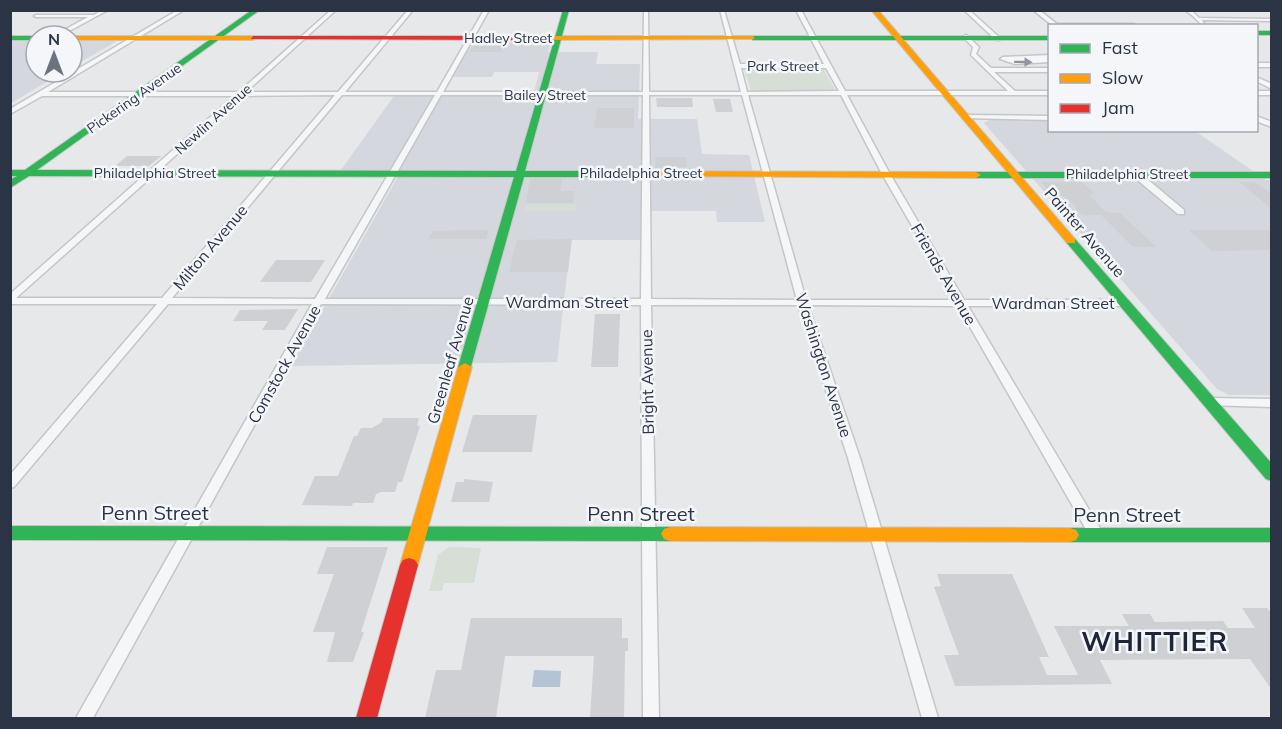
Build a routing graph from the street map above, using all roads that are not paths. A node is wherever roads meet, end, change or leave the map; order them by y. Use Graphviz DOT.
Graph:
graph roads {
  1 [pos="106,10"];
  2 [pos="182,10"];
  3 [pos="257,10"];
  4 [pos="334,10"];
  5 [pos="411,10"];
  6 [pos="487,10"];
  7 [pos="566,10"];
  8 [pos="646,10"];
  9 [pos="722,10"];
  10 [pos="798,10"];
  11 [pos="874,10"];
  12 [pos="966,10"];
  13 [pos="1035,10"];
  14 [pos="1187,10"];
  15 [pos="36,16"];
  16 [pos="95,16"];
  17 [pos="1199,19"];
  18 [pos="1272,20"];
  19 [pos="79,24"];
  20 [pos="1055,24"];
  21 [pos="1203,24"];
  22 [pos="84,38"];
  23 [pos="135,38"];
  24 [pos="218,38"];
  25 [pos="303,38"];
  26 [pos="388,38"];
  27 [pos="470,38"];
  28 [pos="558,38"];
  29 [pos="647,38"];
  30 [pos="732,38"];
  31 [pos="898,38"];
  32 [pos="967,38"];
  33 [pos="997,38"];
  34 [pos="1046,38"];
  35 [pos="814,39"];
  36 [pos="1048,58"];
  37 [pos="1048,58"];
  38 [pos="739,66"];
  39 [pos="827,66"];
  40 [pos="989,70"];
  41 [pos="1048,70"];
  42 [pos="1258,80"];
  43 [pos="1272,87"];
  44 [pos="1012,93"];
  45 [pos="1048,93"];
  46 [pos="41,94"];
  47 [pos="139,94"];
  48 [pos="241,94"];
  49 [pos="340,94"];
  50 [pos="436,94"];
  51 [pos="645,94"];
  52 [pos="745,94"];
  53 [pos="844,94"];
  54 [pos="945,94"];
  55 [pos="542,95"];
  56 [pos="10,112"];
  57 [pos="965,117"];
  58 [pos="1258,117"];
  59 [pos="1048,118"];
  60 [pos="1272,125"];
  61 [pos="10,173"];
  62 [pos="28,173"];
  63 [pos="153,173"];
  64 [pos="272,173"];
  65 [pos="392,173"];
  66 [pos="520,173"];
  67 [pos="646,173"];
  68 [pos="765,173"];
  69 [pos="886,174"];
  70 [pos="1014,174"];
  71 [pos="1137,175"];
  72 [pos="1272,175"];
  73 [pos="10,185"];
  74 [pos="1181,212"];
  75 [pos="10,300"];
  76 [pos="484,301"];
  77 [pos="164,302"];
  78 [pos="318,302"];
  79 [pos="646,302"];
  80 [pos="802,302"];
  81 [pos="961,303"];
  82 [pos="1124,303"];
  83 [pos="1209,402"];
  84 [pos="1272,403"];
  85 [pos="1272,475"];
  86 [pos="10,484"];
  87 [pos="10,532"];
  88 [pos="189,533"];
  89 [pos="418,533"];
  90 [pos="649,534"];
  91 [pos="876,534"];
  92 [pos="1096,534"];
  93 [pos="1272,535"];
  94 [pos="84,718"];
  95 [pos="366,718"];
  96 [pos="651,718"];
  97 [pos="930,718"];
  1 -- 16 [label="street"];
  2 -- 23 [label="street"];
  3 -- 24 [label="street, Pickering Avenue"];
  4 -- 25 [label="street, Newlin Avenue"];
  5 -- 26 [label="street, Milton Avenue"];
  6 -- 27 [label="street, Comstock Avenue"];
  7 -- 28 [label="street, Greenleaf Avenue"];
  8 -- 29 [label="street, Bright Avenue"];
  9 -- 30 [label="street, Washington Avenue"];
  10 -- 35 [label="street, Friends Avenue"];
  11 -- 31 [label="street, Painter Avenue"];
  12 -- 33 [label="street"];
  13 -- 20 [label="street"];
  14 -- 17 [label="street"];
  15 -- 16 [label="street"];
  16 -- 19 [label="street"];
  17 -- 18 [label="street"];
  17 -- 21 [label="street"];
  22 -- 23 [label="street, Hadley Street"];
  23 -- 24 [label="street, Hadley Street"];
  23 -- 46 [label="street"];
  24 -- 25 [label="street, Hadley Street"];
  24 -- 47 [label="street, Pickering Avenue"];
  25 -- 26 [label="street, Hadley Street"];
  25 -- 48 [label="street, Newlin Avenue"];
  26 -- 27 [label="street, Hadley Street"];
  26 -- 49 [label="street, Milton Avenue"];
  27 -- 28 [label="street, Hadley Street"];
  27 -- 50 [label="street, Comstock Avenue"];
  28 -- 29 [label="street, Hadley Street"];
  28 -- 55 [label="street, Greenleaf Avenue"];
  29 -- 30 [label="street, Hadley Street"];
  29 -- 51 [label="street, Bright Avenue"];
  30 -- 35 [label="street, Hadley Street"];
  30 -- 38 [label="street, Washington Avenue"];
  31 -- 32 [label="street, Hadley Street"];
  31 -- 35 [label="street, Hadley Street"];
  31 -- 54 [label="street, Painter Avenue"];
  32 -- 33 [label="street, Hadley Street"];
  32 -- 40 [label="street"];
  33 -- 34 [label="street, Hadley Street"];
  35 -- 39 [label="street, Friends Avenue"];
  36 -- 37 [label="street, one-way"];
  38 -- 39 [label="street, Park Street"];
  38 -- 52 [label="street, Washington Avenue"];
  39 -- 53 [label="street, Friends Avenue"];
  40 -- 41 [label="street"];
  40 -- 44 [label="street"];
  42 -- 43 [label="street"];
  44 -- 45 [label="street, Bailey Street"];
  44 -- 54 [label="street, Bailey Street"];
  46 -- 47 [label="street, Bailey Street"];
  46 -- 56 [label="street"];
  47 -- 48 [label="street, Bailey Street"];
  47 -- 62 [label="street, Pickering Avenue"];
  48 -- 49 [label="street, Bailey Street"];
  48 -- 63 [label="street, Newlin Avenue"];
  49 -- 50 [label="street, Bailey Street"];
  49 -- 64 [label="street, Milton Avenue"];
  50 -- 55 [label="street, Bailey Street"];
  50 -- 65 [label="street, Comstock Avenue"];
  51 -- 52 [label="street, Bailey Street"];
  51 -- 55 [label="street, Bailey Street"];
  51 -- 67 [label="street, Bright Avenue"];
  52 -- 53 [label="street, Bailey Street"];
  52 -- 68 [label="street, Washington Avenue"];
  53 -- 54 [label="street, Bailey Street"];
  53 -- 69 [label="street, Friends Avenue"];
  54 -- 57 [label="street, Painter Avenue"];
  55 -- 66 [label="street, Greenleaf Avenue"];
  57 -- 59 [label="street"];
  57 -- 70 [label="street, Painter Avenue"];
  58 -- 60 [label="street"];
  61 -- 62 [label="street, Philadelphia Street"];
  62 -- 63 [label="street, Philadelphia Street"];
  62 -- 73 [label="street, Pickering Avenue"];
  63 -- 64 [label="street, Philadelphia Street"];
  63 -- 75 [label="street, Newlin Avenue"];
  64 -- 65 [label="street, Philadelphia Street"];
  64 -- 77 [label="street, Milton Avenue"];
  65 -- 66 [label="street, Philadelphia Street"];
  65 -- 78 [label="street, Comstock Avenue"];
  66 -- 67 [label="street, Philadelphia Street"];
  66 -- 76 [label="street, Greenleaf Avenue"];
  67 -- 68 [label="street, Philadelphia Street"];
  67 -- 79 [label="street, Bright Avenue"];
  68 -- 69 [label="street, Philadelphia Street"];
  68 -- 80 [label="street, Washington Avenue"];
  69 -- 70 [label="street, Philadelphia Street"];
  69 -- 81 [label="street, Friends Avenue"];
  70 -- 71 [label="street, Philadelphia Street"];
  70 -- 82 [label="street, Painter Avenue"];
  71 -- 72 [label="street, Philadelphia Street"];
  71 -- 74 [label="street"];
  75 -- 77 [label="street, Wardman Street"];
  76 -- 78 [label="street, Wardman Street"];
  76 -- 79 [label="street, Wardman Street"];
  76 -- 89 [label="street, Greenleaf Avenue"];
  77 -- 78 [label="street, Wardman Street"];
  77 -- 86 [label="street, Milton Avenue"];
  78 -- 88 [label="street, Comstock Avenue"];
  79 -- 80 [label="street, Wardman Street"];
  79 -- 90 [label="street, Bright Avenue"];
  80 -- 81 [label="street, Wardman Street"];
  80 -- 91 [label="street, Washington Avenue"];
  81 -- 82 [label="street, Wardman Street"];
  81 -- 92 [label="street, Friends Avenue"];
  82 -- 83 [label="street, Painter Avenue"];
  83 -- 84 [label="street"];
  83 -- 85 [label="street, Painter Avenue"];
  87 -- 88 [label="street, Penn Street"];
  88 -- 89 [label="street, Penn Street"];
  88 -- 94 [label="street, Comstock Avenue"];
  89 -- 90 [label="street, Penn Street"];
  89 -- 95 [label="street, Greenleaf Avenue"];
  90 -- 91 [label="street, Penn Street"];
  90 -- 96 [label="street, Bright Avenue"];
  91 -- 92 [label="street, Penn Street"];
  91 -- 97 [label="street, Washington Avenue"];
  92 -- 93 [label="street, Penn Street"];
}
